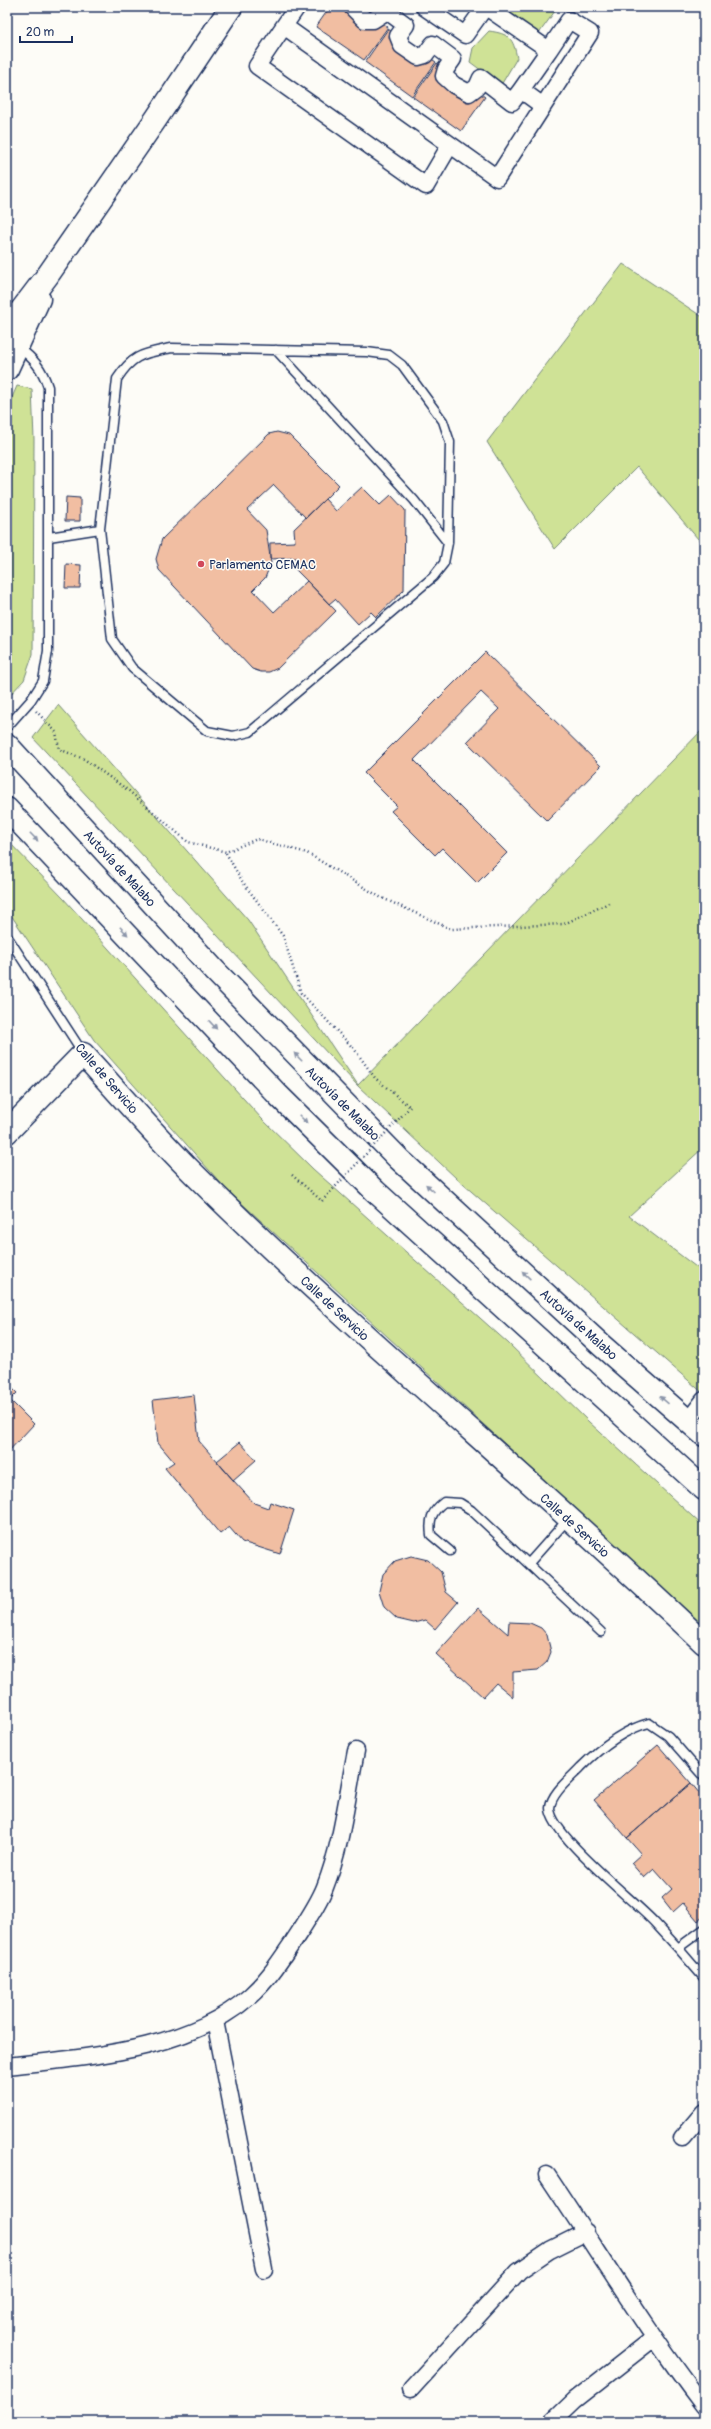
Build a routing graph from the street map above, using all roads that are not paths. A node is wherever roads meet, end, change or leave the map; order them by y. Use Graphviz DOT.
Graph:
graph roads {
  1 [pos="231,7"];
  2 [pos="297,7"];
  3 [pos="352,7"];
  4 [pos="424,7"];
  5 [pos="486,7"];
  6 [pos="284,26"];
  7 [pos="549,50"];
  8 [pos="522,90"];
  9 [pos="543,106"];
  10 [pos="450,145"];
  11 [pos="12,339"];
  12 [pos="276,350"];
  13 [pos="7,369"];
  14 [pos="100,529"];
  15 [pos="49,537"];
  16 [pos="448,543"];
  17 [pos="7,727"];
  18 [pos="7,745"];
  19 [pos="7,809"];
  20 [pos="7,936"];
  21 [pos="83,1054"];
  22 [pos="7,1132"];
  23 [pos="704,1400"];
  24 [pos="696,1428"];
  25 [pos="704,1489"];
  26 [pos="568,1519"];
  27 [pos="450,1551"];
  28 [pos="529,1563"];
  29 [pos="601,1632"];
  30 [pos="704,1643"];
  31 [pos="356,1751"];
  32 [pos="704,1776"];
  33 [pos="704,1929"];
  34 [pos="678,1948"];
  35 [pos="704,1978"];
  36 [pos="215,2021"];
  37 [pos="7,2066"];
  38 [pos="704,2112"];
  39 [pos="682,2138"];
  40 [pos="547,2175"];
  41 [pos="586,2232"];
  42 [pos="264,2269"];
  43 [pos="654,2338"];
  44 [pos="411,2389"];
  45 [pos="704,2406"];
  46 [pos="552,2422"];
  1 -- 11 [label="main road"];
  2 -- 6 [label="street"];
  3 -- 8 [label="street"];
  4 -- 5 [label="street"];
  5 -- 7 [label="street"];
  6 -- 10 [label="street"];
  6 -- 10 [label="street"];
  7 -- 8 [label="street"];
  7 -- 9 [label="street"];
  8 -- 9 [label="street"];
  9 -- 10 [label="street"];
  11 -- 13 [label="main road"];
  11 -- 15 [label="lane"];
  12 -- 14 [label="lane"];
  12 -- 16 [label="lane"];
  12 -- 16 [label="lane"];
  14 -- 15 [label="lane"];
  14 -- 16 [label="lane"];
  15 -- 17 [label="lane"];
  24 -- 18 [label="main road, Autovía de Malabo, one-way"];
  19 -- 25 [label="main road, one-way"];
  20 -- 21 [label="lane, Calle de Servicio"];
  21 -- 22 [label="main road"];
  21 -- 26 [label="main road, Calle de Servicio"];
  23 -- 24 [label="street"];
  26 -- 28 [label="lane"];
  26 -- 30 [label="main road, Calle de Servicio"];
  27 -- 28 [label="lane"];
  28 -- 29 [label="lane"];
  31 -- 36 [label="street"];
  32 -- 34 [label="lane"];
  33 -- 34 [label="lane"];
  34 -- 35 [label="lane"];
  36 -- 37 [label="street"];
  36 -- 42 [label="street"];
  38 -- 39 [label="street"];
  40 -- 41 [label="street"];
  41 -- 43 [label="street"];
  41 -- 44 [label="street"];
  43 -- 45 [label="street"];
  43 -- 46 [label="street"];
}
